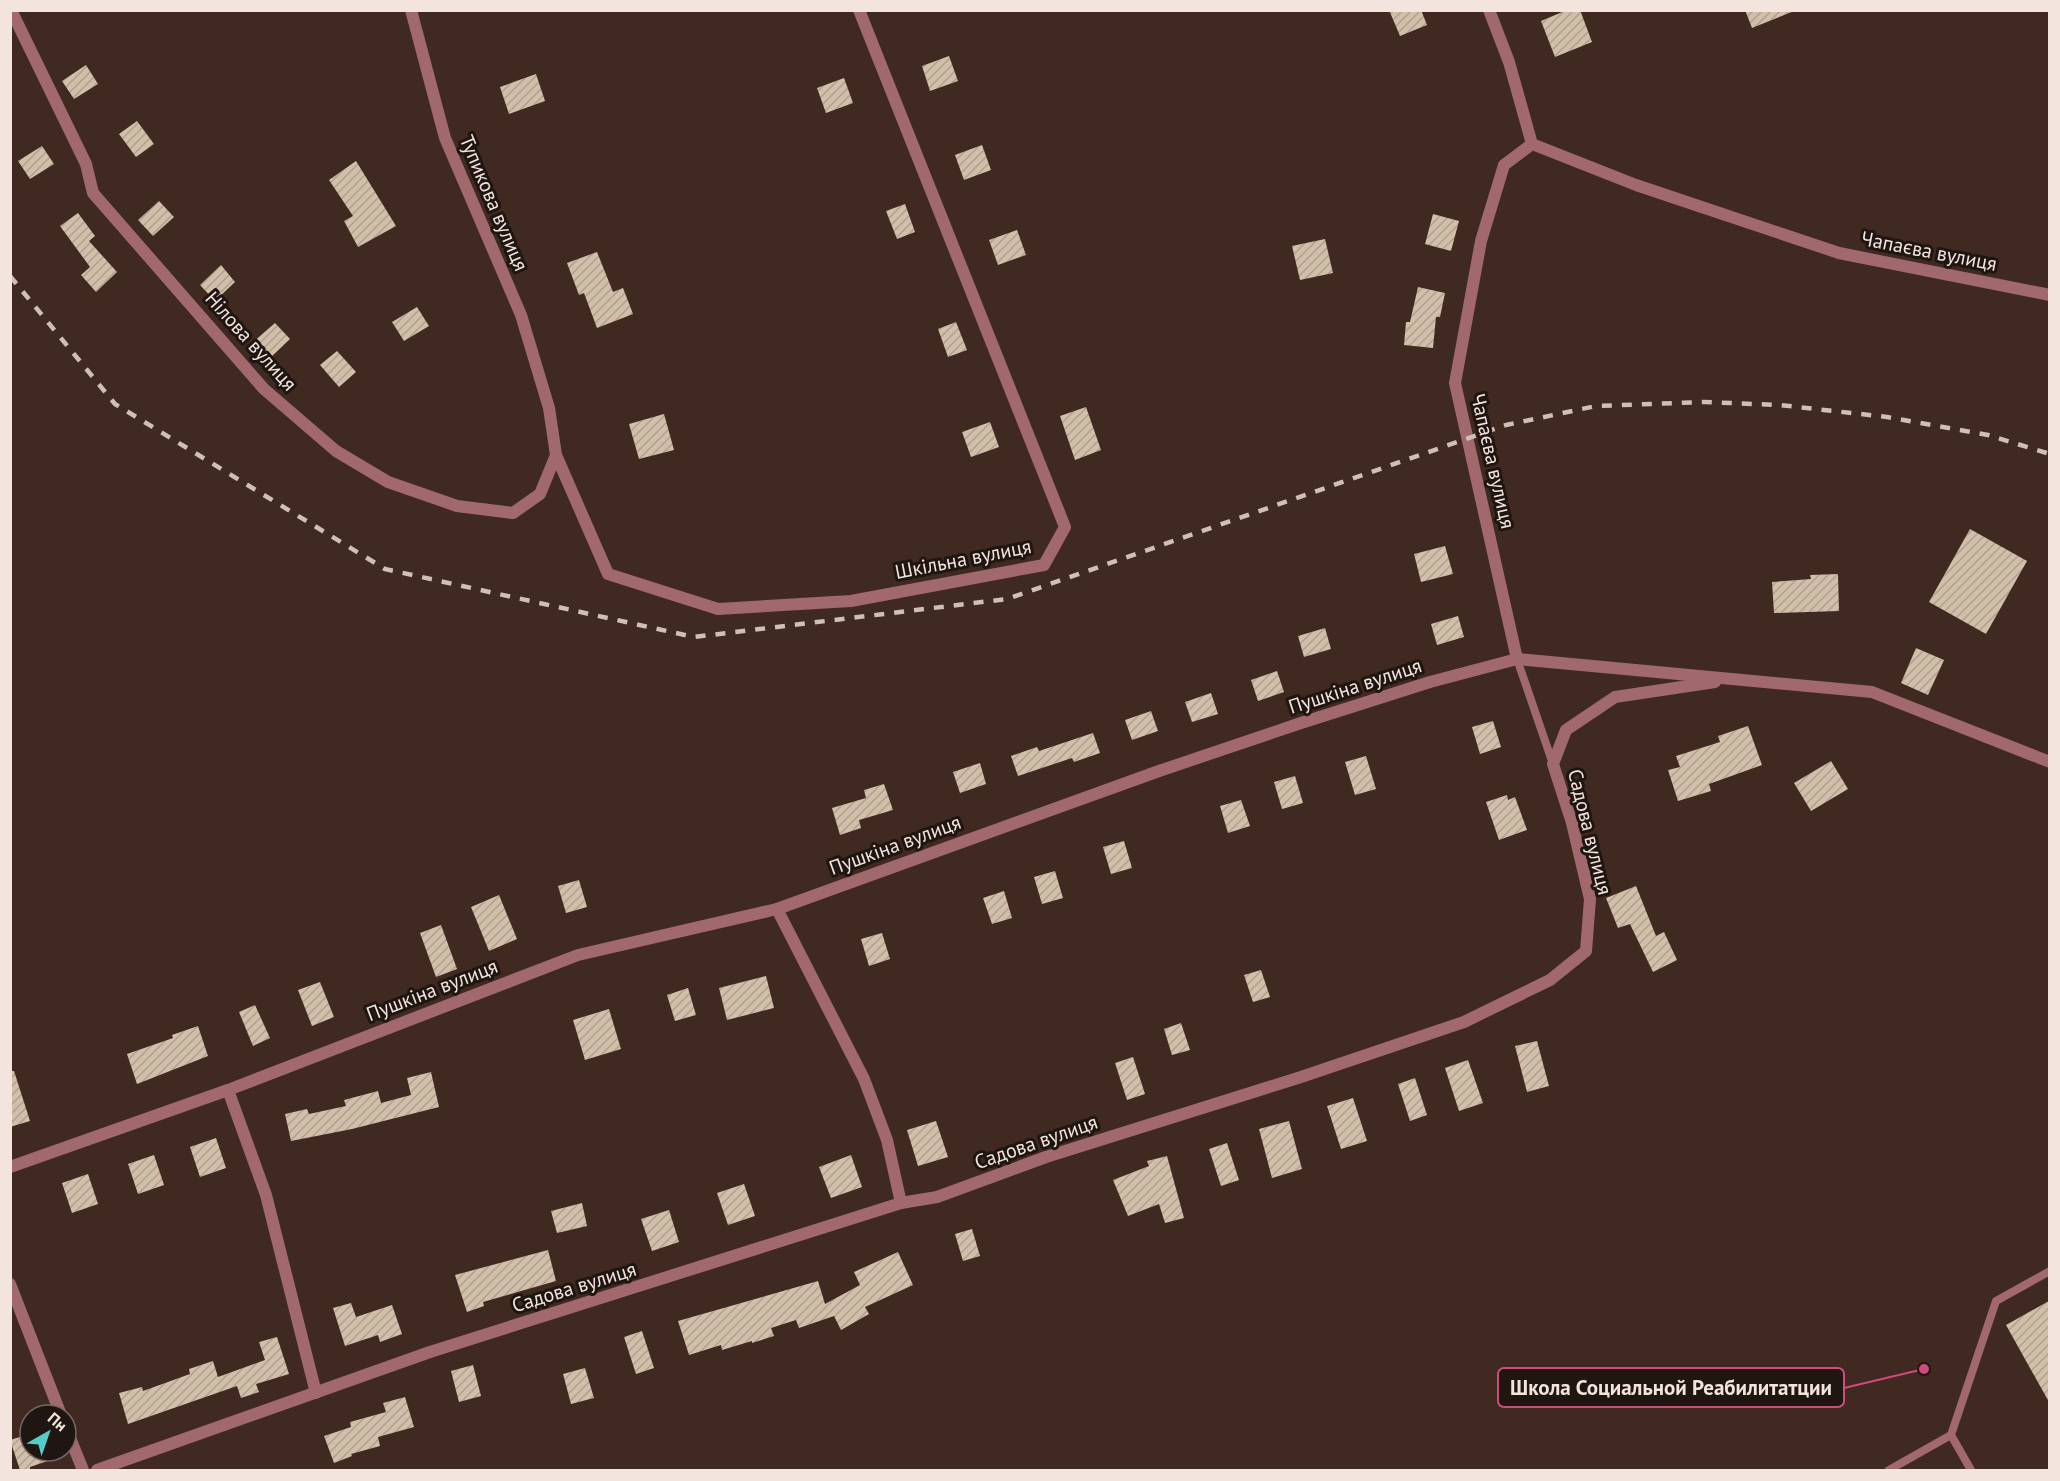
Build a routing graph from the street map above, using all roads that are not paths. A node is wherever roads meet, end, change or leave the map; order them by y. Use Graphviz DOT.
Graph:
graph roads {
  1 [pos="10,10"];
  2 [pos="411,10"];
  3 [pos="859,10"];
  4 [pos="1489,10"];
  5 [pos="1532,144"];
  6 [pos="2049,295"];
  7 [pos="556,455"];
  8 [pos="1517,659"];
  9 [pos="1737,679"];
  10 [pos="2049,762"];
  11 [pos="1553,764"];
  12 [pos="777,909"];
  13 [pos="228,1090"];
  14 [pos="10,1167"];
  15 [pos="901,1203"];
  16 [pos="2049,1271"];
  17 [pos="10,1284"];
  18 [pos="316,1393"];
  19 [pos="56,1403"];
  20 [pos="1951,1435"];
  21 [pos="97,1470"];
  22 [pos="1889,1470"];
  23 [pos="1971,1470"];
  1 -- 7 [label="street, Нілова вулиця"];
  2 -- 7 [label="street, Тупикова вулиця"];
  3 -- 7 [label="street, Шкільна вулиця"];
  4 -- 5 [label="street"];
  5 -- 6 [label="street, Чапаєва вулиця"];
  5 -- 8 [label="street, Чапаєва вулиця"];
  8 -- 9 [label="street, Пушкіна вулиця"];
  8 -- 11 [label="lane"];
  8 -- 12 [label="street, Пушкіна вулиця"];
  9 -- 10 [label="street, Пушкіна вулиця"];
  9 -- 11 [label="street, Садова вулиця"];
  11 -- 15 [label="street, Садова вулиця"];
  12 -- 13 [label="street, Пушкіна вулиця"];
  12 -- 15 [label="street"];
  13 -- 14 [label="street, Пушкіна вулиця"];
  13 -- 18 [label="street"];
  15 -- 18 [label="street, Садова вулиця"];
  16 -- 20 [label="lane"];
  17 -- 19 [label="street"];
  18 -- 21 [label="street, Садова вулиця"];
  20 -- 22 [label="lane"];
  20 -- 23 [label="lane"];
}
